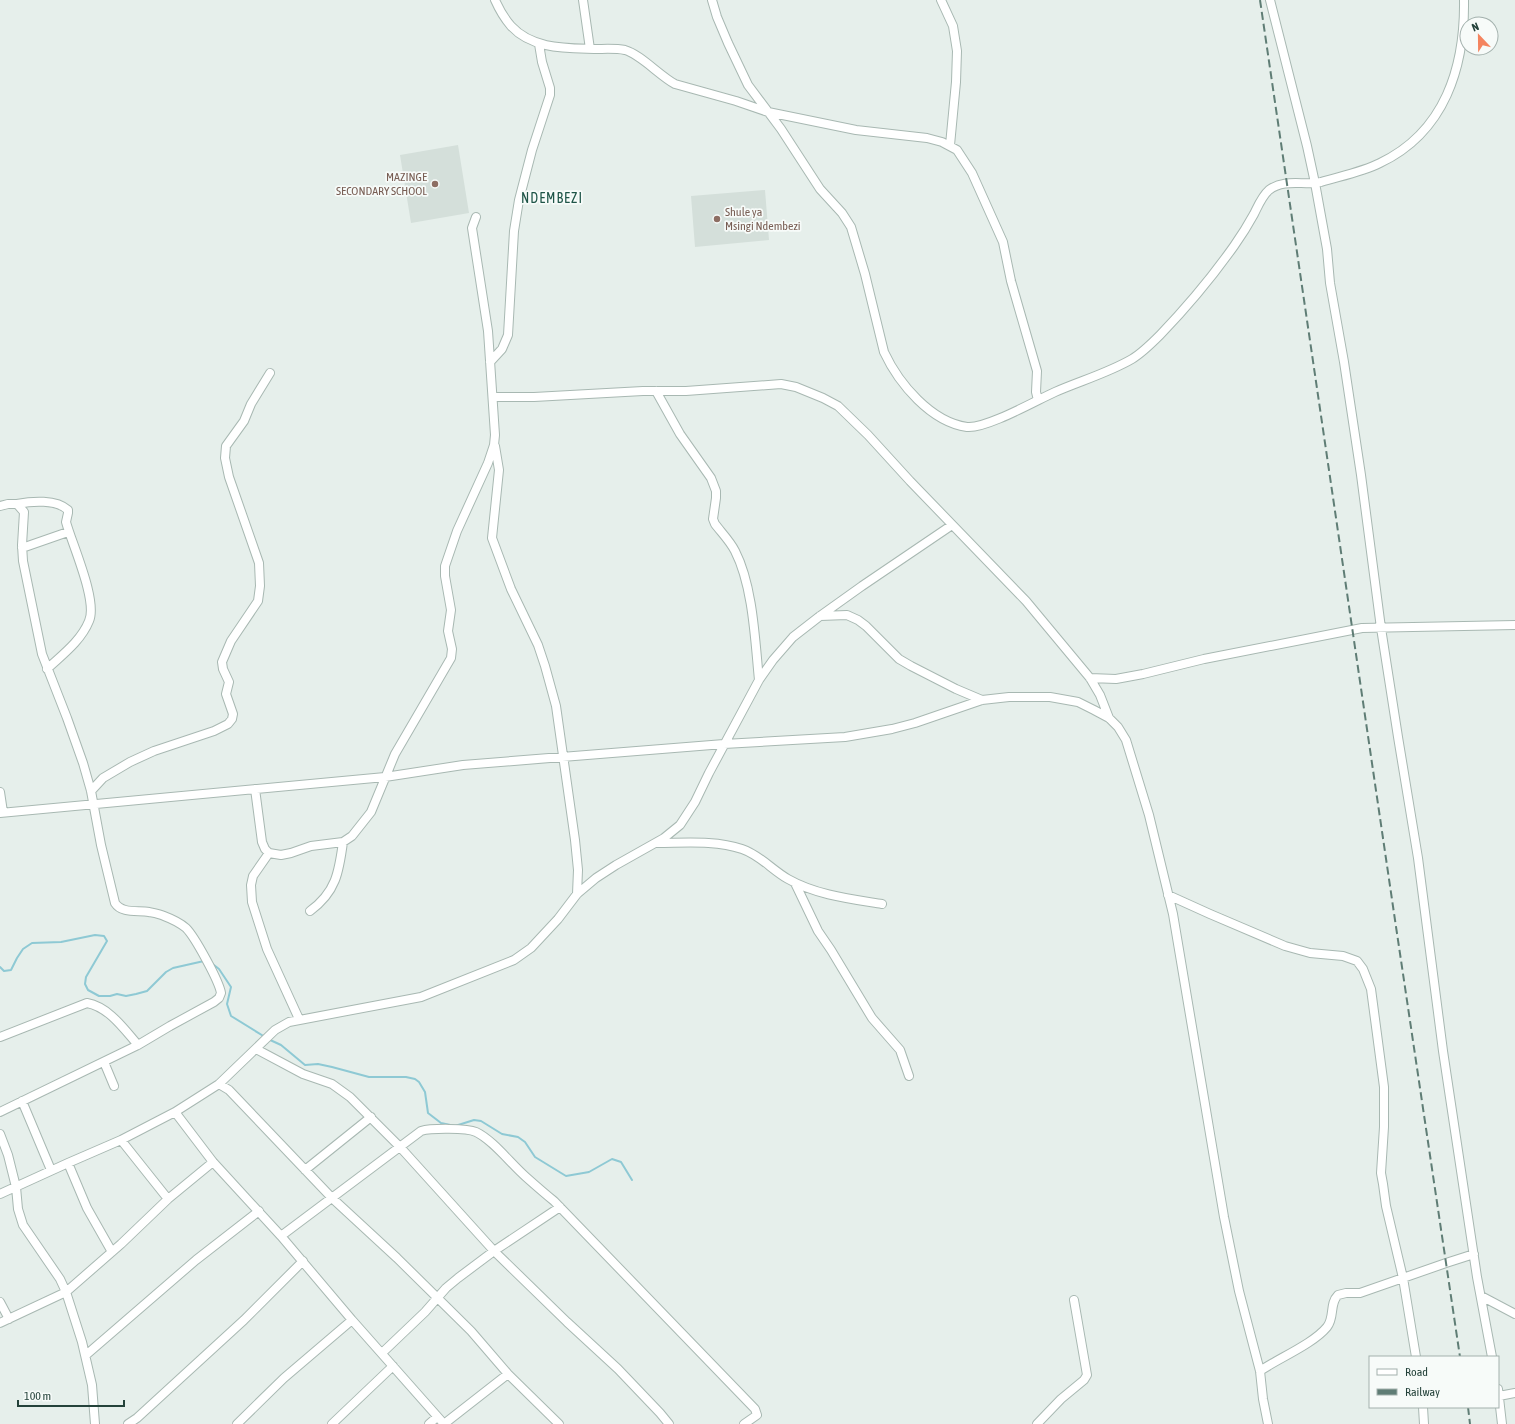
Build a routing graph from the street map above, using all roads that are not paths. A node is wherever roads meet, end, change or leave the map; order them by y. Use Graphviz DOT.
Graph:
graph roads {
  1 [pos="494,0"];
  2 [pos="583,0"];
  3 [pos="712,0"];
  4 [pos="941,0"];
  5 [pos="1270,0"];
  6 [pos="1464,0"];
  7 [pos="540,44"];
  8 [pos="590,49"];
  9 [pos="768,112"];
  10 [pos="950,145"];
  11 [pos="1315,183"];
  12 [pos="476,216"];
  13 [pos="490,362"];
  14 [pos="270,373"];
  15 [pos="656,391"];
  16 [pos="493,397"];
  17 [pos="1038,400"];
  18 [pos="494,445"];
  19 [pos="17,504"];
  20 [pos="0,506"];
  21 [pos="952,525"];
  22 [pos="68,532"];
  23 [pos="22,548"];
  24 [pos="820,616"];
  25 [pos="1515,625"];
  26 [pos="1381,628"];
  27 [pos="47,670"];
  28 [pos="1090,678"];
  29 [pos="759,680"];
  30 [pos="982,700"];
  31 [pos="1109,718"];
  32 [pos="724,744"];
  33 [pos="563,757"];
  34 [pos="385,777"];
  35 [pos="255,789"];
  36 [pos="91,791"];
  37 [pos="0,792"];
  38 [pos="93,804"];
  39 [pos="2,813"];
  40 [pos="343,842"];
  41 [pos="656,843"];
  42 [pos="269,853"];
  43 [pos="795,883"];
  44 [pos="577,894"];
  45 [pos="1168,895"];
  46 [pos="882,904"];
  47 [pos="310,910"];
  48 [pos="299,1019"];
  49 [pos="0,1037"];
  50 [pos="138,1045"];
  51 [pos="256,1048"];
  52 [pos="104,1062"];
  53 [pos="909,1076"];
  54 [pos="218,1084"];
  55 [pos="114,1086"];
  56 [pos="22,1101"];
  57 [pos="0,1112"];
  58 [pos="176,1112"];
  59 [pos="371,1117"];
  60 [pos="0,1134"];
  61 [pos="121,1140"];
  62 [pos="400,1147"];
  63 [pos="68,1162"];
  64 [pos="213,1162"];
  65 [pos="51,1170"];
  66 [pos="305,1170"];
  67 [pos="16,1187"];
  68 [pos="0,1194"];
  69 [pos="332,1198"];
  70 [pos="168,1199"];
  71 [pos="560,1207"];
  72 [pos="259,1211"];
  73 [pos="281,1236"];
  74 [pos="494,1251"];
  75 [pos="112,1252"];
  76 [pos="1474,1254"];
  77 [pos="303,1262"];
  78 [pos="1403,1278"];
  79 [pos="66,1292"];
  80 [pos="1481,1296"];
  81 [pos="436,1298"];
  82 [pos="1074,1300"];
  83 [pos="0,1302"];
  84 [pos="1515,1314"];
  85 [pos="9,1319"];
  86 [pos="352,1320"];
  87 [pos="0,1323"];
  88 [pos="382,1353"];
  89 [pos="86,1355"];
  90 [pos="1416,1356"];
  91 [pos="1492,1356"];
  92 [pos="393,1366"];
  93 [pos="1260,1371"];
  94 [pos="508,1374"];
  95 [pos="1499,1392"];
  96 [pos="1515,1392"];
  97 [pos="1423,1408"];
  98 [pos="437,1417"];
  99 [pos="95,1424"];
  100 [pos="128,1424"];
  101 [pos="237,1424"];
  102 [pos="332,1424"];
  103 [pos="429,1424"];
  104 [pos="444,1424"];
  105 [pos="559,1424"];
  106 [pos="669,1424"];
  107 [pos="744,1424"];
  108 [pos="1037,1424"];
  109 [pos="1268,1424"];
  110 [pos="1424,1424"];
  111 [pos="1502,1424"];
  1 -- 7 [label="street"];
  2 -- 8 [label="street"];
  3 -- 9 [label="street"];
  4 -- 10 [label="street"];
  5 -- 11 [label="street"];
  6 -- 11 [label="street"];
  7 -- 8 [label="street"];
  7 -- 13 [label="street"];
  8 -- 9 [label="street"];
  9 -- 10 [label="street"];
  9 -- 17 [label="street"];
  10 -- 17 [label="street"];
  11 -- 17 [label="street"];
  11 -- 26 [label="street"];
  12 -- 13 [label="street"];
  13 -- 16 [label="street"];
  14 -- 36 [label="street"];
  15 -- 16 [label="street"];
  15 -- 21 [label="street"];
  15 -- 29 [label="street"];
  16 -- 18 [label="street"];
  18 -- 33 [label="street"];
  18 -- 34 [label="street"];
  19 -- 20 [label="street"];
  19 -- 22 [label="street"];
  19 -- 23 [label="street"];
  21 -- 24 [label="street"];
  21 -- 28 [label="street"];
  22 -- 23 [label="street"];
  22 -- 27 [label="street"];
  23 -- 27 [label="street"];
  24 -- 29 [label="street"];
  24 -- 30 [label="street"];
  25 -- 26 [label="street"];
  26 -- 28 [label="street"];
  26 -- 76 [label="street"];
  27 -- 36 [label="street"];
  28 -- 31 [label="street"];
  29 -- 32 [label="street"];
  30 -- 31 [label="street"];
  30 -- 32 [label="street"];
  31 -- 45 [label="street"];
  32 -- 33 [label="street"];
  32 -- 41 [label="street"];
  33 -- 34 [label="street"];
  33 -- 44 [label="street"];
  34 -- 35 [label="street"];
  34 -- 40 [label="street"];
  35 -- 38 [label="street"];
  35 -- 42 [label="street"];
  36 -- 38 [label="street"];
  37 -- 39 [label="street"];
  38 -- 39 [label="street"];
  38 -- 50 [label="street"];
  40 -- 42 [label="street"];
  40 -- 47 [label="street"];
  41 -- 43 [label="street"];
  41 -- 44 [label="street"];
  42 -- 48 [label="street"];
  43 -- 46 [label="street"];
  43 -- 53 [label="street"];
  44 -- 48 [label="street"];
  45 -- 78 [label="street"];
  45 -- 93 [label="street"];
  48 -- 51 [label="street"];
  49 -- 50 [label="street"];
  50 -- 52 [label="street"];
  51 -- 54 [label="street"];
  51 -- 59 [label="street"];
  52 -- 55 [label="street"];
  52 -- 56 [label="street"];
  54 -- 58 [label="street"];
  54 -- 66 [label="street"];
  56 -- 57 [label="street"];
  56 -- 65 [label="street"];
  58 -- 61 [label="street"];
  58 -- 64 [label="street"];
  59 -- 62 [label="street"];
  59 -- 66 [label="street"];
  60 -- 67 [label="street"];
  61 -- 63 [label="street"];
  61 -- 70 [label="street"];
  62 -- 69 [label="street"];
  62 -- 71 [label="street"];
  62 -- 74 [label="street"];
  63 -- 65 [label="street"];
  63 -- 75 [label="street"];
  64 -- 70 [label="street"];
  64 -- 72 [label="street"];
  65 -- 67 [label="street"];
  66 -- 69 [label="street"];
  67 -- 68 [label="street"];
  67 -- 79 [label="street"];
  69 -- 73 [label="street"];
  69 -- 81 [label="street"];
  70 -- 75 [label="street"];
  71 -- 74 [label="street"];
  71 -- 107 [label="street"];
  72 -- 73 [label="street"];
  72 -- 89 [label="street"];
  73 -- 77 [label="street"];
  74 -- 81 [label="street"];
  74 -- 106 [label="street"];
  75 -- 79 [label="street"];
  76 -- 78 [label="street"];
  76 -- 80 [label="street"];
  77 -- 86 [label="street"];
  77 -- 100 [label="street"];
  78 -- 90 [label="street"];
  78 -- 93 [label="street"];
  79 -- 85 [label="street"];
  79 -- 89 [label="street"];
  80 -- 84 [label="street"];
  80 -- 91 [label="street"];
  81 -- 88 [label="street"];
  81 -- 94 [label="street"];
  82 -- 108 [label="street"];
  83 -- 85 [label="street"];
  85 -- 87 [label="street"];
  86 -- 88 [label="street"];
  86 -- 101 [label="street"];
  88 -- 92 [label="street"];
  89 -- 99 [label="street"];
  92 -- 98 [label="street"];
  92 -- 102 [label="street"];
  93 -- 109 [label="street"];
  94 -- 104 [label="street"];
  94 -- 105 [label="street"];
  95 -- 96 [label="street"];
  95 -- 111 [label="street"];
  97 -- 110 [label="street"];
  98 -- 103 [label="street"];
  98 -- 104 [label="street"];
}
